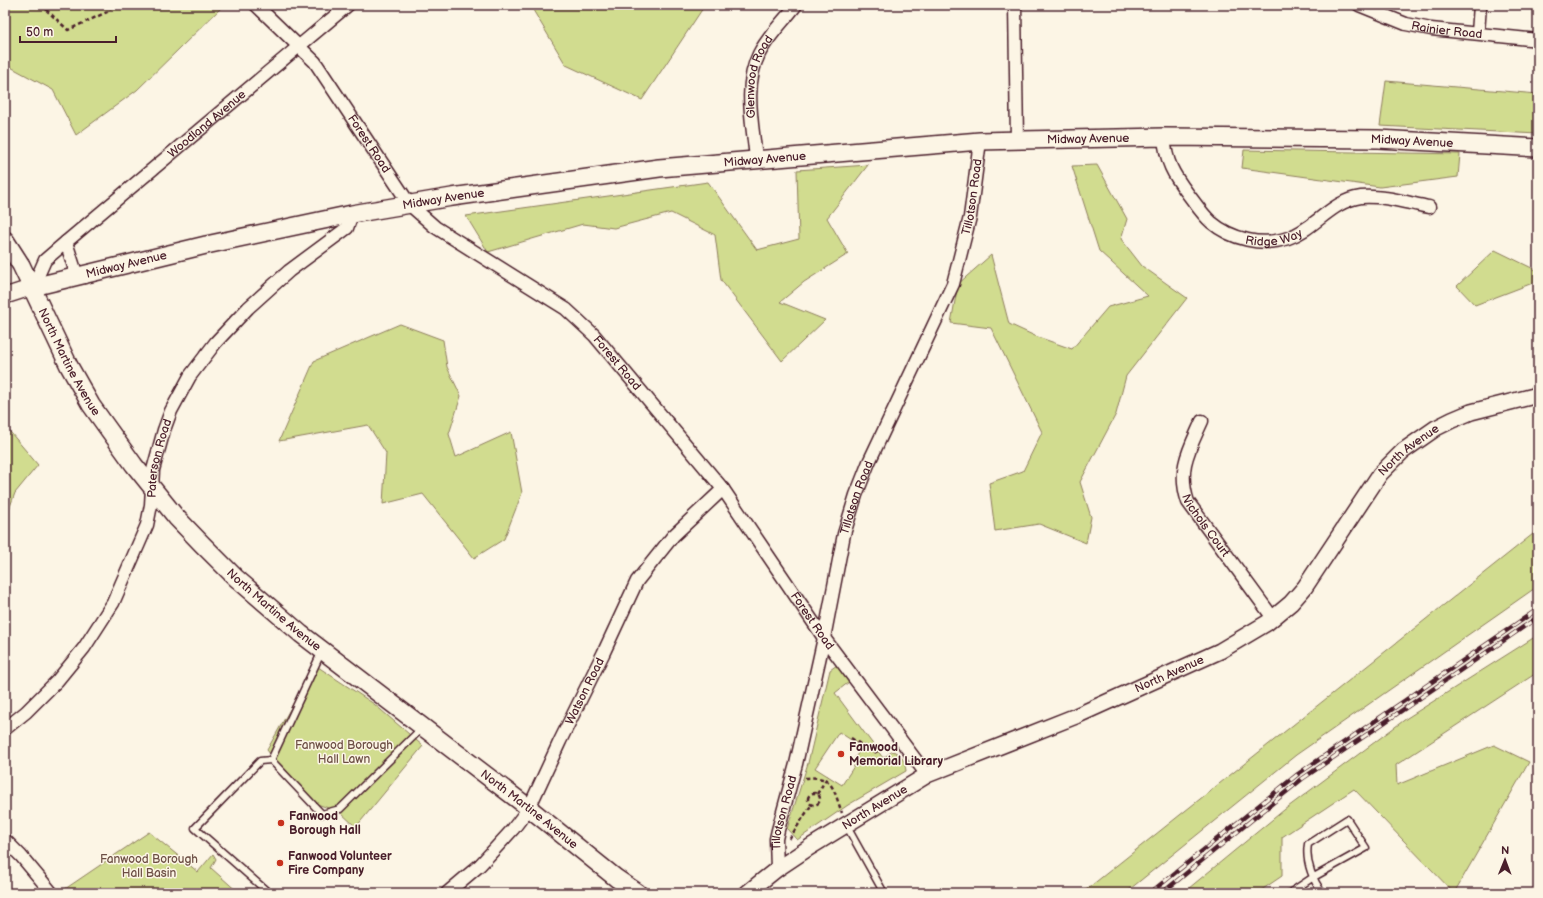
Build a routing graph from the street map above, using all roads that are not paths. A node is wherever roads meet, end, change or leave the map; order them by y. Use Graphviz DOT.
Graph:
graph roads {
  1 [pos="256,5"];
  2 [pos="348,5"];
  3 [pos="796,5"];
  4 [pos="1015,5"];
  5 [pos="1358,5"];
  6 [pos="1480,5"];
  7 [pos="1478,34"];
  8 [pos="1538,40"];
  9 [pos="298,45"];
  10 [pos="1164,137"];
  11 [pos="1017,140"];
  12 [pos="980,141"];
  13 [pos="1538,148"];
  14 [pos="756,160"];
  15 [pos="410,205"];
  16 [pos="1429,207"];
  17 [pos="352,214"];
  18 [pos="5,240"];
  19 [pos="66,242"];
  20 [pos="77,276"];
  21 [pos="33,287"];
  22 [pos="5,296"];
  23 [pos="1538,395"];
  24 [pos="1202,421"];
  25 [pos="151,487"];
  26 [pos="723,489"];
  27 [pos="1273,618"];
  28 [pos="824,638"];
  29 [pos="322,650"];
  30 [pos="423,727"];
  31 [pos="5,729"];
  32 [pos="271,760"];
  33 [pos="927,775"];
  34 [pos="529,808"];
  35 [pos="846,824"];
  36 [pos="5,840"];
  37 [pos="777,869"];
  38 [pos="1312,878"];
  39 [pos="52,893"];
  40 [pos="269,893"];
  41 [pos="447,893"];
  42 [pos="638,893"];
  43 [pos="747,893"];
  44 [pos="884,893"];
  45 [pos="1291,893"];
  46 [pos="1322,893"];
  1 -- 9 [label="street, Forest Road"];
  2 -- 9 [label="street, Woodland Avenue"];
  3 -- 14 [label="street, Glenwood Road"];
  4 -- 11 [label="street"];
  5 -- 7 [label="street, Rainier Road"];
  6 -- 7 [label="street"];
  7 -- 8 [label="street, Rainier Road"];
  9 -- 15 [label="street, Forest Road"];
  9 -- 19 [label="street, Woodland Avenue"];
  10 -- 11 [label="main road, Midway Avenue"];
  10 -- 13 [label="main road, Midway Avenue"];
  10 -- 16 [label="street, Ridge Way"];
  11 -- 12 [label="main road, Midway Avenue"];
  12 -- 14 [label="main road, Midway Avenue"];
  12 -- 28 [label="street, Tillotson Road"];
  14 -- 15 [label="main road, Midway Avenue"];
  15 -- 17 [label="main road, Midway Avenue"];
  15 -- 26 [label="street, Forest Road"];
  17 -- 20 [label="main road, Midway Avenue"];
  17 -- 25 [label="street, Paterson Road"];
  18 -- 21 [label="main road, North Martine Avenue"];
  19 -- 20 [label="street"];
  19 -- 21 [label="street, Woodland Avenue"];
  20 -- 21 [label="main road, Midway Avenue"];
  21 -- 22 [label="street, Midway Avenue"];
  21 -- 25 [label="main road, North Martine Avenue"];
  23 -- 27 [label="street, North Avenue"];
  24 -- 27 [label="street, Nichols Court"];
  25 -- 29 [label="main road, North Martine Avenue"];
  25 -- 31 [label="street, Paterson Road"];
  26 -- 28 [label="street, Forest Road"];
  26 -- 34 [label="street, Watson Road"];
  27 -- 33 [label="street, North Avenue"];
  28 -- 33 [label="street, Forest Road"];
  28 -- 37 [label="street, Tillotson Road"];
  29 -- 30 [label="main road, North Martine Avenue"];
  29 -- 32 [label="lane"];
  30 -- 32 [label="lane"];
  30 -- 34 [label="main road, North Martine Avenue"];
  32 -- 40 [label="lane"];
  33 -- 35 [label="street, North Avenue"];
  34 -- 41 [label="street, Watson Road"];
  34 -- 42 [label="main road, North Martine Avenue"];
  35 -- 37 [label="street, North Avenue"];
  35 -- 44 [label="lane"];
  36 -- 39 [label="street"];
  37 -- 43 [label="street, North Avenue"];
  38 -- 38 [label="lane"];
  38 -- 45 [label="lane"];
  38 -- 46 [label="lane"];
}
